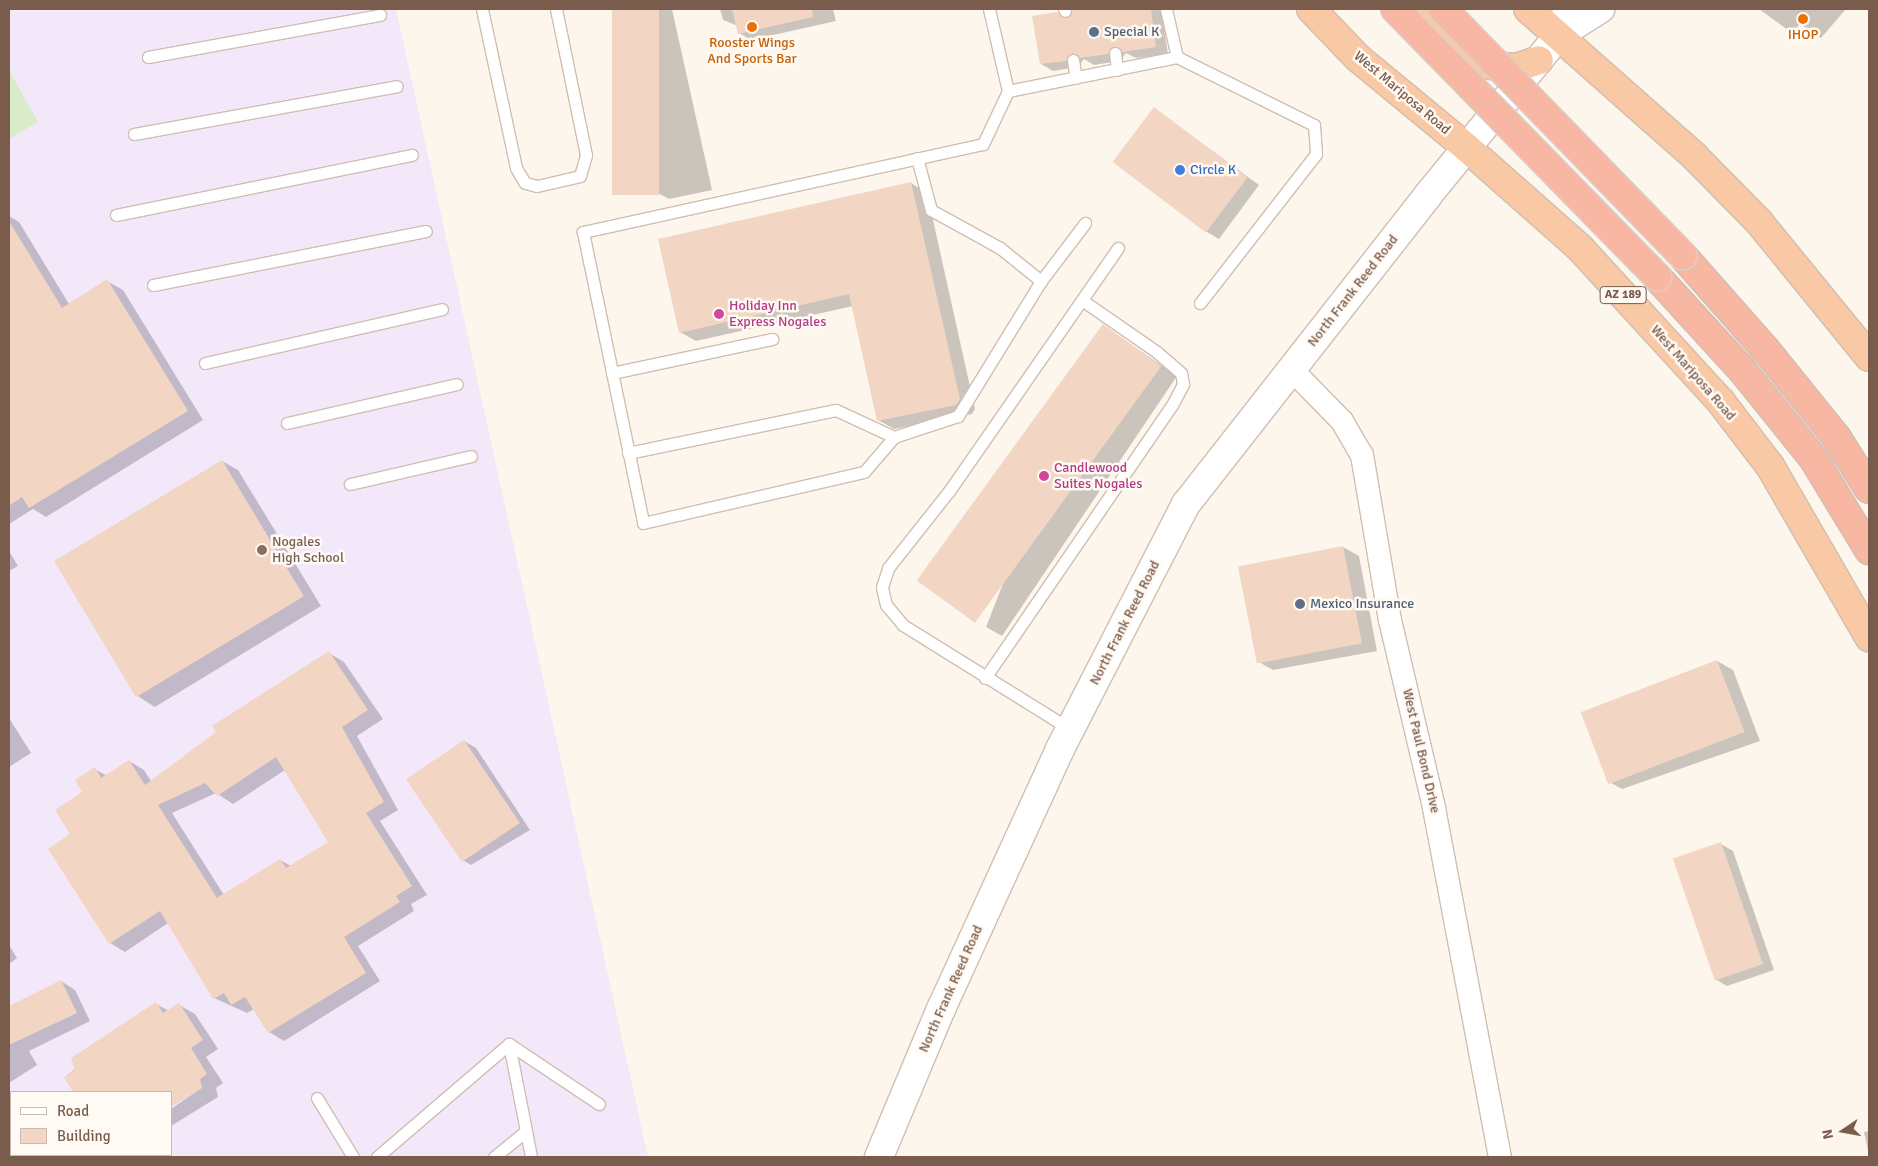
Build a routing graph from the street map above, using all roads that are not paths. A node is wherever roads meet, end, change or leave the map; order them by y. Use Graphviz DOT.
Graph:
graph roads {
  1 [pos="482,9"];
  2 [pos="556,9"];
  3 [pos="989,9"];
  4 [pos="1166,9"];
  5 [pos="1311,9"];
  6 [pos="1396,9"];
  7 [pos="1420,9"];
  8 [pos="1443,9"];
  9 [pos="1528,9"];
  10 [pos="1568,9"];
  11 [pos="1600,9"];
  12 [pos="380,15"];
  13 [pos="1559,35"];
  14 [pos="1115,53"];
  15 [pos="148,57"];
  16 [pos="1177,57"];
  17 [pos="1073,60"];
  18 [pos="1539,60"];
  19 [pos="1117,70"];
  20 [pos="1076,78"];
  21 [pos="397,86"];
  22 [pos="1008,91"];
  23 [pos="134,134"];
  24 [pos="1467,148"];
  25 [pos="412,155"];
  26 [pos="917,158"];
  27 [pos="116,215"];
  28 [pos="1085,223"];
  29 [pos="426,231"];
  30 [pos="1118,248"];
  31 [pos="1041,281"];
  32 [pos="153,285"];
  33 [pos="1082,300"];
  34 [pos="1200,303"];
  35 [pos="442,309"];
  36 [pos="772,339"];
  37 [pos="1869,357"];
  38 [pos="205,362"];
  39 [pos="1291,369"];
  40 [pos="612,373"];
  41 [pos="457,384"];
  42 [pos="287,423"];
  43 [pos="894,437"];
  44 [pos="628,453"];
  45 [pos="471,456"];
  46 [pos="350,484"];
  47 [pos="1869,489"];
  48 [pos="1869,550"];
  49 [pos="1869,637"];
  50 [pos="986,678"];
  51 [pos="1070,729"];
  52 [pos="509,1044"];
  53 [pos="317,1098"];
  54 [pos="599,1104"];
  55 [pos="526,1130"];
  56 [pos="353,1157"];
  57 [pos="377,1157"];
  58 [pos="494,1157"];
  59 [pos="531,1157"];
  60 [pos="879,1157"];
  61 [pos="1500,1157"];
  1 -- 2 [label="lane"];
  3 -- 22 [label="lane"];
  4 -- 16 [label="lane"];
  5 -- 24 [label="highway, West Mariposa Road / AZ 189"];
  6 -- 48 [label="highway, bridge"];
  7 -- 18 [label="highway"];
  8 -- 47 [label="highway, bridge"];
  9 -- 13 [label="highway"];
  10 -- 13 [label="street"];
  11 -- 13 [label="street"];
  12 -- 15 [label="lane"];
  13 -- 18 [label="street, North Frank Reed Road"];
  13 -- 37 [label="highway"];
  14 -- 19 [label="lane"];
  16 -- 19 [label="lane"];
  16 -- 34 [label="lane"];
  17 -- 20 [label="lane"];
  18 -- 24 [label="street, North Frank Reed Road"];
  19 -- 20 [label="lane"];
  20 -- 22 [label="lane"];
  21 -- 23 [label="lane"];
  22 -- 26 [label="lane"];
  24 -- 39 [label="street, North Frank Reed Road"];
  24 -- 49 [label="highway, West Mariposa Road / AZ 189"];
  25 -- 27 [label="lane"];
  26 -- 31 [label="lane"];
  26 -- 40 [label="lane"];
  28 -- 31 [label="lane"];
  29 -- 32 [label="lane"];
  30 -- 33 [label="lane"];
  31 -- 43 [label="lane"];
  33 -- 50 [label="lane"];
  33 -- 50 [label="lane"];
  35 -- 38 [label="lane"];
  36 -- 40 [label="lane"];
  39 -- 51 [label="street, North Frank Reed Road"];
  39 -- 61 [label="street, West Paul Bond Drive"];
  40 -- 44 [label="lane"];
  41 -- 42 [label="lane"];
  43 -- 44 [label="lane"];
  43 -- 44 [label="lane"];
  45 -- 46 [label="lane"];
  50 -- 51 [label="lane"];
  51 -- 60 [label="street, North Frank Reed Road"];
  52 -- 54 [label="lane"];
  52 -- 55 [label="lane"];
  52 -- 57 [label="lane"];
  53 -- 56 [label="lane"];
  55 -- 58 [label="lane"];
  55 -- 59 [label="lane"];
}
